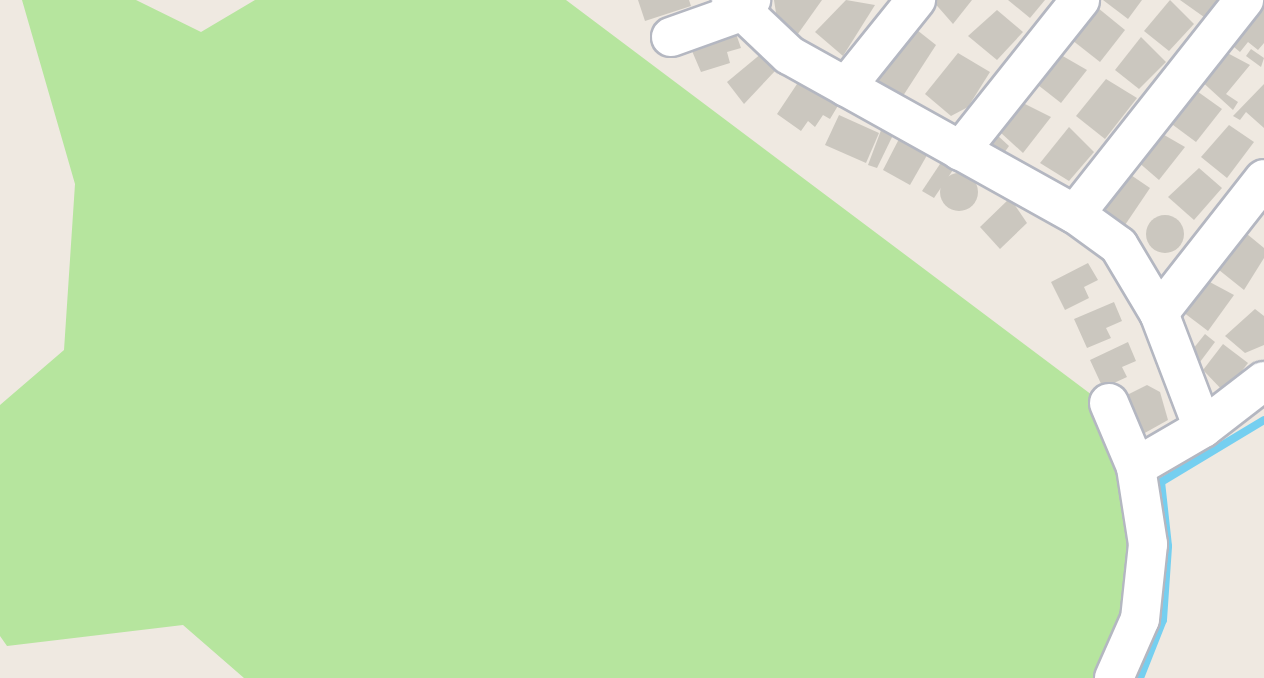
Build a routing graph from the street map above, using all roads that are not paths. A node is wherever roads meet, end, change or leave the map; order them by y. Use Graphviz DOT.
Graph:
graph roads {
  1 [pos="916,0"];
  2 [pos="1080,0"];
  3 [pos="1244,0"];
  4 [pos="741,4"];
  5 [pos="671,37"];
  6 [pos="846,87"];
  7 [pos="960,151"];
  8 [pos="1264,179"];
  9 [pos="1075,214"];
  10 [pos="1159,313"];
  11 [pos="1264,381"];
  12 [pos="1109,403"];
  13 [pos="1203,428"];
  14 [pos="1136,467"];
  15 [pos="1114,678"];
  1 -- 6 [label="street"];
  2 -- 7 [label="street"];
  3 -- 9 [label="street"];
  4 -- 5 [label="street"];
  4 -- 6 [label="street"];
  6 -- 7 [label="street"];
  7 -- 9 [label="street"];
  8 -- 10 [label="street"];
  9 -- 10 [label="street"];
  10 -- 13 [label="street"];
  11 -- 13 [label="street"];
  12 -- 14 [label="street"];
  13 -- 14 [label="street"];
  14 -- 15 [label="street"];
}
